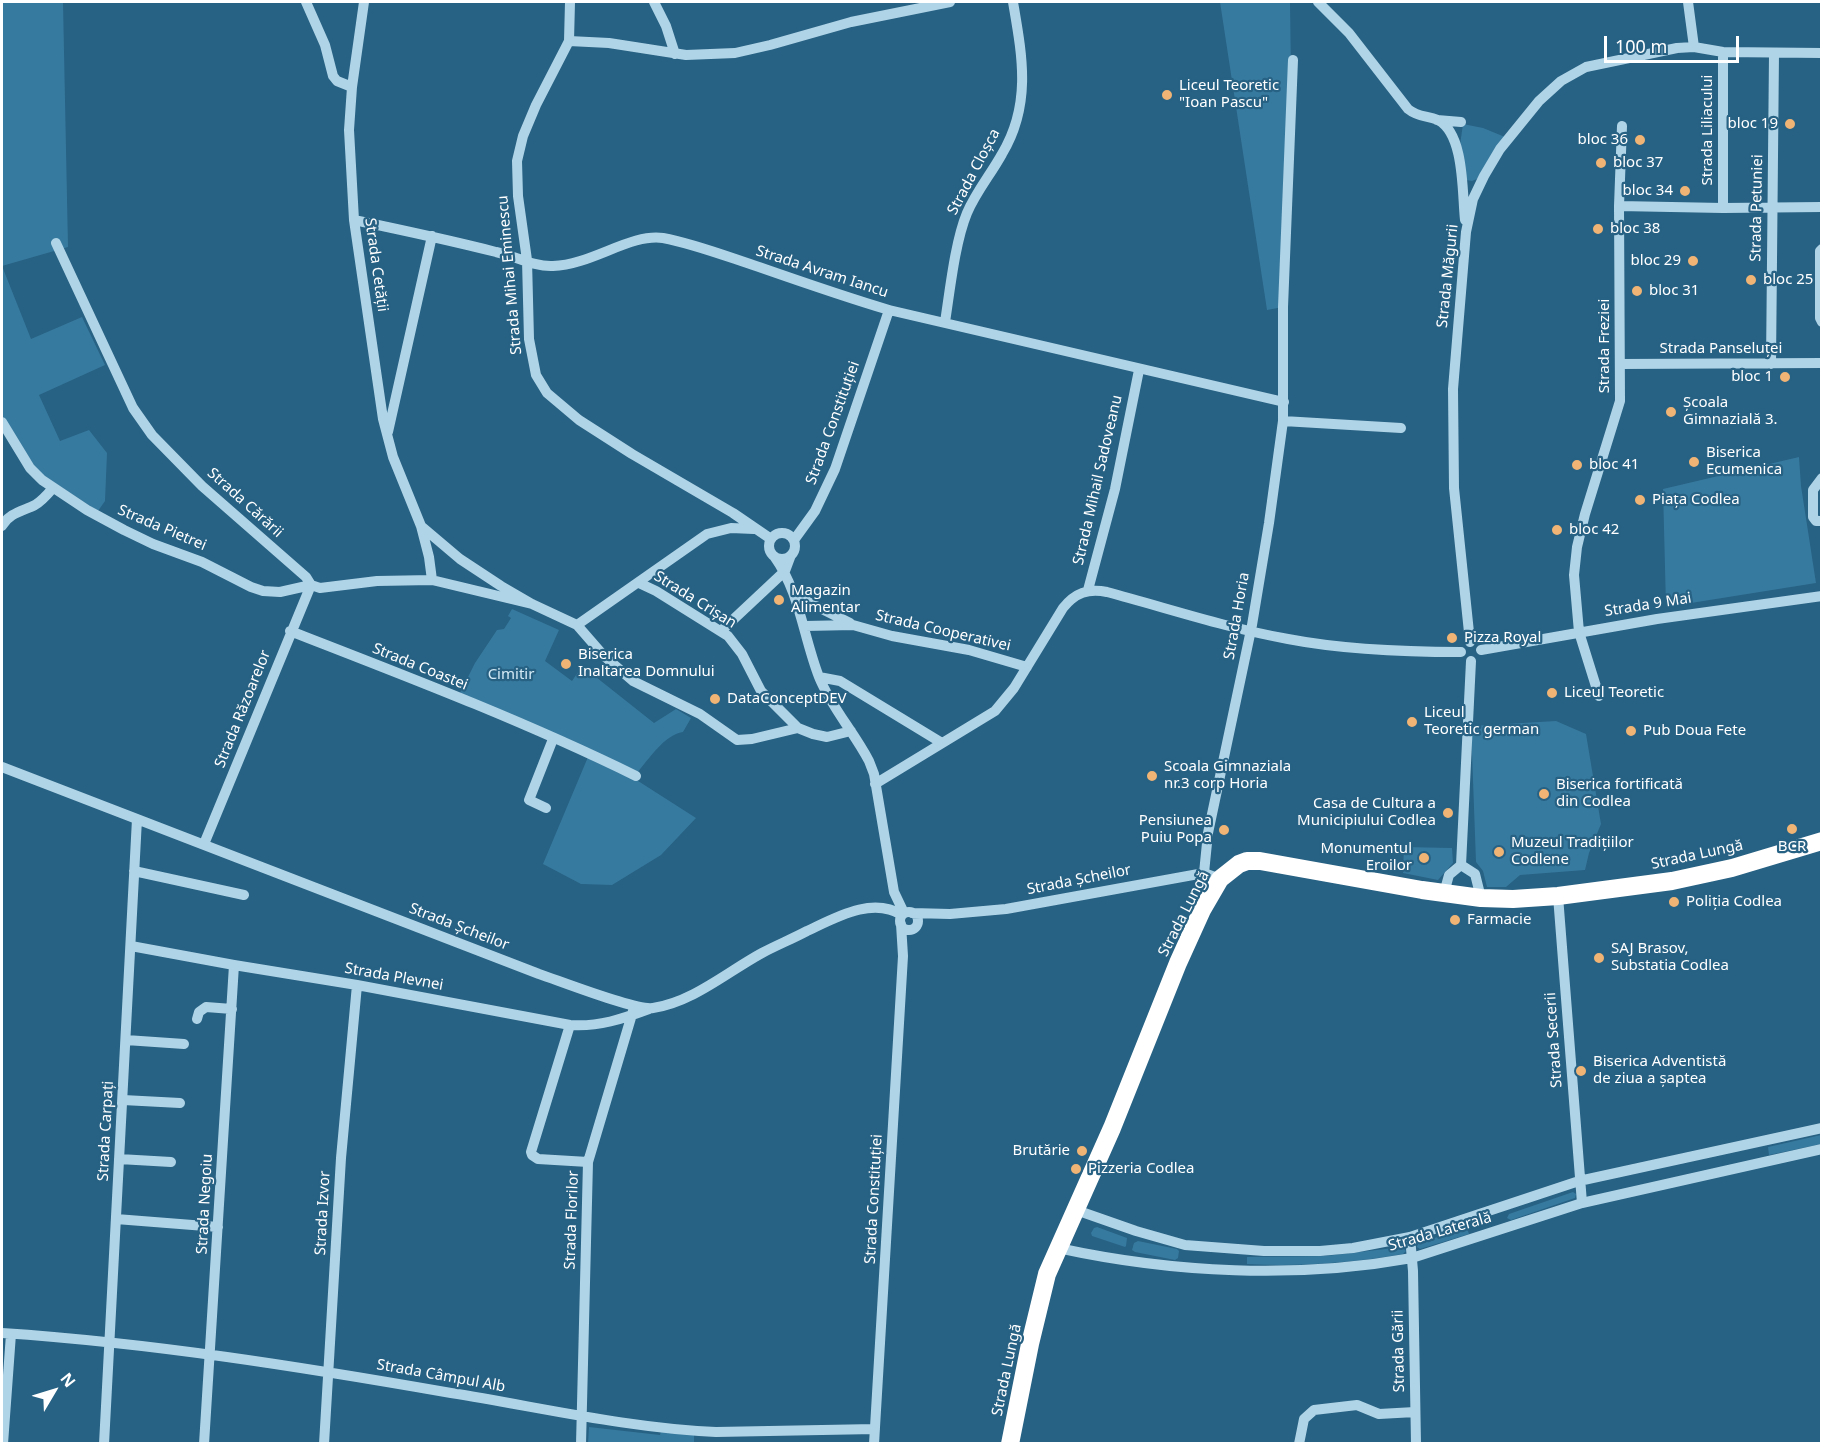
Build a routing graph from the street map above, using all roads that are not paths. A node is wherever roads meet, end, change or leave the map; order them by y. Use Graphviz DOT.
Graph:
graph roads {
  1 [pos="306,2"];
  2 [pos="363,2"];
  3 [pos="570,2"];
  4 [pos="654,2"];
  5 [pos="943,2"];
  6 [pos="1013,2"];
  7 [pos="1317,2"];
  8 [pos="1688,2"];
  9 [pos="569,41"];
  10 [pos="1694,47"];
  11 [pos="1723,52"];
  12 [pos="1774,53"];
  13 [pos="1821,53"];
  14 [pos="675,54"];
  15 [pos="1293,60"];
  16 [pos="352,87"];
  17 [pos="1437,120"];
  18 [pos="1461,122"];
  19 [pos="1622,126"];
  20 [pos="1619,206"];
  21 [pos="1821,207"];
  22 [pos="1723,208"];
  23 [pos="1772,208"];
  24 [pos="354,220"];
  25 [pos="1466,232"];
  26 [pos="432,236"];
  27 [pos="56,243"];
  28 [pos="1821,249"];
  29 [pos="526,260"];
  30 [pos="889,310"];
  31 [pos="945,322"];
  32 [pos="1821,322"];
  33 [pos="1620,363"];
  34 [pos="1821,363"];
  35 [pos="1771,364"];
  36 [pos="1138,370"];
  37 [pos="1284,402"];
  38 [pos="1283,421"];
  39 [pos="2,422"];
  40 [pos="1401,428"];
  41 [pos="387,436"];
  42 [pos="1821,478"];
  43 [pos="53,488"];
  44 [pos="1821,521"];
  45 [pos="2,526"];
  46 [pos="421,526"];
  47 [pos="756,529"];
  48 [pos="771,539"];
  49 [pos="794,540"];
  50 [pos="791,555"];
  51 [pos="774,556"];
  52 [pos="785,571"];
  53 [pos="432,580"];
  54 [pos="639,583"];
  55 [pos="310,585"];
  56 [pos="1088,590"];
  57 [pos="794,595"];
  58 [pos="1821,596"];
  59 [pos="532,604"];
  60 [pos="577,625"];
  61 [pos="853,625"];
  62 [pos="805,626"];
  63 [pos="721,631"];
  64 [pos="1251,631"];
  65 [pos="290,632"];
  66 [pos="1579,632"];
  67 [pos="1470,642"];
  68 [pos="1481,650"];
  69 [pos="1461,652"];
  70 [pos="1471,661"];
  71 [pos="1027,667"];
  72 [pos="819,677"];
  73 [pos="1599,696"];
  74 [pos="798,728"];
  75 [pos="851,731"];
  76 [pos="553,738"];
  77 [pos="942,743"];
  78 [pos="2,766"];
  79 [pos="636,776"];
  80 [pos="875,784"];
  81 [pos="546,808"];
  82 [pos="137,819"];
  83 [pos="1821,841"];
  84 [pos="204,844"];
  85 [pos="1461,865"];
  86 [pos="134,871"];
  87 [pos="1212,876"];
  88 [pos="1444,892"];
  89 [pos="244,895"];
  90 [pos="1558,896"];
  91 [pos="1481,898"];
  92 [pos="942,914"];
  93 [pos="904,916"];
  94 [pos="914,927"];
  95 [pos="131,946"];
  96 [pos="903,956"];
  97 [pos="234,965"];
  98 [pos="357,985"];
  99 [pos="232,1009"];
  100 [pos="650,1009"];
  101 [pos="634,1010"];
  102 [pos="197,1019"];
  103 [pos="570,1024"];
  104 [pos="126,1040"];
  105 [pos="184,1044"];
  106 [pos="123,1100"];
  107 [pos="180,1103"];
  108 [pos="1821,1128"];
  109 [pos="1821,1149"];
  110 [pos="119,1159"];
  111 [pos="171,1162"];
  112 [pos="588,1162"];
  113 [pos="1580,1181"];
  114 [pos="1582,1203"];
  115 [pos="1076,1210"];
  116 [pos="116,1219"];
  117 [pos="218,1227"];
  118 [pos="1410,1237"];
  119 [pos="1185,1245"];
  120 [pos="1058,1248"];
  121 [pos="1237,1249"];
  122 [pos="1412,1258"];
  123 [pos="1182,1266"];
  124 [pos="1237,1270"];
  125 [pos="6,1333"];
  126 [pos="109,1343"];
  127 [pos="211,1356"];
  128 [pos="328,1372"];
  129 [pos="1415,1412"];
  130 [pos="582,1415"];
  131 [pos="875,1429"];
  132 [pos="3,1443"];
  133 [pos="104,1443"];
  134 [pos="204,1443"];
  135 [pos="324,1443"];
  136 [pos="581,1443"];
  137 [pos="874,1443"];
  138 [pos="1010,1443"];
  139 [pos="1299,1443"];
  140 [pos="1416,1443"];
  1 -- 16 [label="street"];
  2 -- 16 [label="street, Strada Cetății"];
  3 -- 9 [label="street, Strada Mihai Eminescu"];
  4 -- 14 [label="street"];
  5 -- 14 [label="street"];
  6 -- 31 [label="street, Strada Cloșca"];
  7 -- 17 [label="street"];
  8 -- 10 [label="street"];
  9 -- 14 [label="street"];
  9 -- 29 [label="street, Strada Mihai Eminescu"];
  10 -- 11 [label="street, Strada Măgurii"];
  10 -- 25 [label="street, Strada Măgurii"];
  11 -- 12 [label="street, Strada Măgurii"];
  11 -- 22 [label="street, Strada Liliacului"];
  12 -- 13 [label="street, Strada Măgurii"];
  12 -- 23 [label="street, Strada Petuniei"];
  15 -- 37 [label="street, Strada Horia"];
  16 -- 24 [label="street, Strada Cetății"];
  17 -- 18 [label="street"];
  17 -- 25 [label="street"];
  19 -- 20 [label="street, Strada Freziei"];
  20 -- 22 [label="street, Strada Liliacului"];
  20 -- 33 [label="street, Strada Freziei"];
  21 -- 23 [label="street, Strada Liliacului"];
  22 -- 23 [label="street, Strada Liliacului"];
  23 -- 35 [label="street, Strada Petuniei"];
  24 -- 26 [label="street, Strada Avram Iancu"];
  24 -- 41 [label="street, Strada Cetății"];
  25 -- 67 [label="street, Strada Măgurii"];
  26 -- 29 [label="street, Strada Avram Iancu"];
  26 -- 41 [label="street"];
  27 -- 55 [label="street, Strada Cărării"];
  28 -- 32 [label="street"];
  29 -- 30 [label="street, Strada Avram Iancu"];
  29 -- 47 [label="street, Strada Mihai Eminescu"];
  30 -- 31 [label="street, Strada Avram Iancu"];
  30 -- 49 [label="street, Strada Constituției"];
  31 -- 36 [label="street, Strada Avram Iancu"];
  33 -- 35 [label="street, Strada Panseluței"];
  33 -- 66 [label="street, Strada Freziei"];
  34 -- 35 [label="street, Strada Panseluței"];
  36 -- 37 [label="street, Strada Avram Iancu"];
  36 -- 56 [label="street, Strada Mihail Sadoveanu"];
  37 -- 38 [label="street, Strada Horia"];
  38 -- 40 [label="street"];
  38 -- 64 [label="street, Strada Horia"];
  39 -- 43 [label="street, Strada Pietrei"];
  41 -- 46 [label="street, Strada Cetății"];
  42 -- 44 [label="street"];
  43 -- 45 [label="street"];
  43 -- 55 [label="street, Strada Pietrei"];
  46 -- 53 [label="street, Strada Cetății"];
  46 -- 59 [label="street, Strada Cetății"];
  47 -- 48 [label="street, Strada Mihai Eminescu"];
  47 -- 54 [label="street"];
  48 -- 49 [label="street"];
  48 -- 51 [label="street"];
  49 -- 50 [label="street"];
  50 -- 51 [label="street"];
  50 -- 52 [label="street"];
  51 -- 52 [label="street, Strada Constituției"];
  52 -- 57 [label="street, Strada Constituției"];
  52 -- 63 [label="street"];
  53 -- 55 [label="street"];
  53 -- 59 [label="street"];
  54 -- 60 [label="street"];
  54 -- 63 [label="street, Strada Crișan"];
  55 -- 65 [label="street, Strada Răzoarelor"];
  56 -- 64 [label="street"];
  56 -- 71 [label="street"];
  57 -- 61 [label="street, Strada Cooperativei"];
  57 -- 62 [label="street, Strada Constituției"];
  58 -- 66 [label="street, Strada 9 Mai"];
  59 -- 60 [label="street, Strada Cetății"];
  60 -- 74 [label="street, Strada Cetății"];
  61 -- 62 [label="street, Strada Cooperativei"];
  61 -- 71 [label="street, Strada Cooperativei"];
  62 -- 72 [label="street, Strada Constituției"];
  63 -- 74 [label="street, Strada Crișan"];
  64 -- 69 [label="street"];
  64 -- 87 [label="street, Strada Horia"];
  65 -- 76 [label="street, Strada Coastei"];
  65 -- 84 [label="street, Strada Răzoarelor"];
  66 -- 68 [label="street, Strada 9 Mai"];
  66 -- 73 [label="street, Strada Freziei"];
  67 -- 68 [label="street"];
  67 -- 69 [label="street"];
  68 -- 70 [label="street"];
  69 -- 70 [label="street"];
  70 -- 85 [label="street"];
  71 -- 77 [label="street"];
  72 -- 75 [label="street, Strada Constituției"];
  72 -- 77 [label="street"];
  74 -- 75 [label="street"];
  75 -- 80 [label="street, Strada Constituției"];
  76 -- 79 [label="street, Strada Coastei"];
  76 -- 81 [label="street"];
  77 -- 80 [label="street"];
  78 -- 82 [label="street, Strada Șcheilor"];
  80 -- 93 [label="street, Strada Constituției"];
  82 -- 84 [label="street, Strada Șcheilor"];
  82 -- 86 [label="street, Strada Carpați"];
  83 -- 90 [label="highway, Strada Lungă"];
  84 -- 101 [label="street, Strada Șcheilor"];
  85 -- 88 [label="street"];
  85 -- 91 [label="street"];
  86 -- 89 [label="street"];
  86 -- 95 [label="street, Strada Carpați"];
  87 -- 88 [label="highway, Strada Lungă"];
  87 -- 92 [label="street, Strada Șcheilor"];
  87 -- 115 [label="highway, Strada Lungă"];
  88 -- 91 [label="highway, Strada Lungă"];
  90 -- 91 [label="highway, Strada Lungă"];
  90 -- 113 [label="street, Strada Secerii"];
  92 -- 93 [label="street, Strada Șcheilor"];
  92 -- 94 [label="street, Strada Șcheilor"];
  93 -- 94 [label="street"];
  93 -- 94 [label="street"];
  93 -- 96 [label="street, Strada Constituției"];
  93 -- 100 [label="street, Strada Șcheilor"];
  94 -- 96 [label="street, Strada Constituției"];
  95 -- 97 [label="street, Strada Plevnei"];
  95 -- 104 [label="street, Strada Carpați"];
  96 -- 131 [label="street, Strada Constituției"];
  97 -- 98 [label="street, Strada Plevnei"];
  97 -- 99 [label="street, Strada Negoiu"];
  98 -- 103 [label="street, Strada Plevnei"];
  98 -- 128 [label="street, Strada Izvor"];
  99 -- 102 [label="street"];
  99 -- 117 [label="street, Strada Negoiu"];
  100 -- 101 [label="street, Strada Plevnei"];
  101 -- 103 [label="street, Strada Plevnei"];
  101 -- 112 [label="street, Strada Florilor"];
  103 -- 112 [label="street"];
  104 -- 105 [label="street"];
  104 -- 106 [label="street, Strada Carpați"];
  106 -- 107 [label="street"];
  106 -- 110 [label="street, Strada Carpați"];
  108 -- 113 [label="street, Strada Laterală"];
  109 -- 114 [label="street, Strada Laterală"];
  110 -- 111 [label="street"];
  110 -- 116 [label="street, Strada Carpați"];
  112 -- 130 [label="street, Strada Florilor"];
  113 -- 114 [label="street, Strada Secerii"];
  113 -- 118 [label="street, Strada Laterală"];
  114 -- 122 [label="street, Strada Laterală"];
  115 -- 119 [label="street, Strada Laterală"];
  115 -- 120 [label="highway, Strada Lungă"];
  116 -- 117 [label="street"];
  116 -- 126 [label="street, Strada Carpați"];
  117 -- 127 [label="street, Strada Negoiu"];
  118 -- 121 [label="street, Strada Laterală"];
  118 -- 122 [label="street, Strada Gării"];
  119 -- 121 [label="street, Strada Laterală"];
  119 -- 123 [label="street"];
  120 -- 123 [label="street, Strada Laterală"];
  120 -- 138 [label="highway, Strada Lungă"];
  121 -- 124 [label="street"];
  122 -- 124 [label="street, Strada Laterală"];
  122 -- 129 [label="street, Strada Gării"];
  123 -- 124 [label="street, Strada Laterală"];
  125 -- 126 [label="street, Strada Câmpul Alb"];
  125 -- 132 [label="street"];
  126 -- 127 [label="street, Strada Câmpul Alb"];
  126 -- 133 [label="street, Strada Carpați"];
  127 -- 128 [label="street, Strada Câmpul Alb"];
  127 -- 134 [label="street, Strada Negoiu"];
  128 -- 130 [label="street, Strada Câmpul Alb"];
  128 -- 135 [label="street, Strada Izvor"];
  129 -- 139 [label="street"];
  129 -- 140 [label="street, Strada Gării"];
  130 -- 131 [label="street, Strada Câmpul Alb"];
  130 -- 136 [label="street, Strada Florilor"];
  131 -- 137 [label="street, Strada Constituției"];
}
